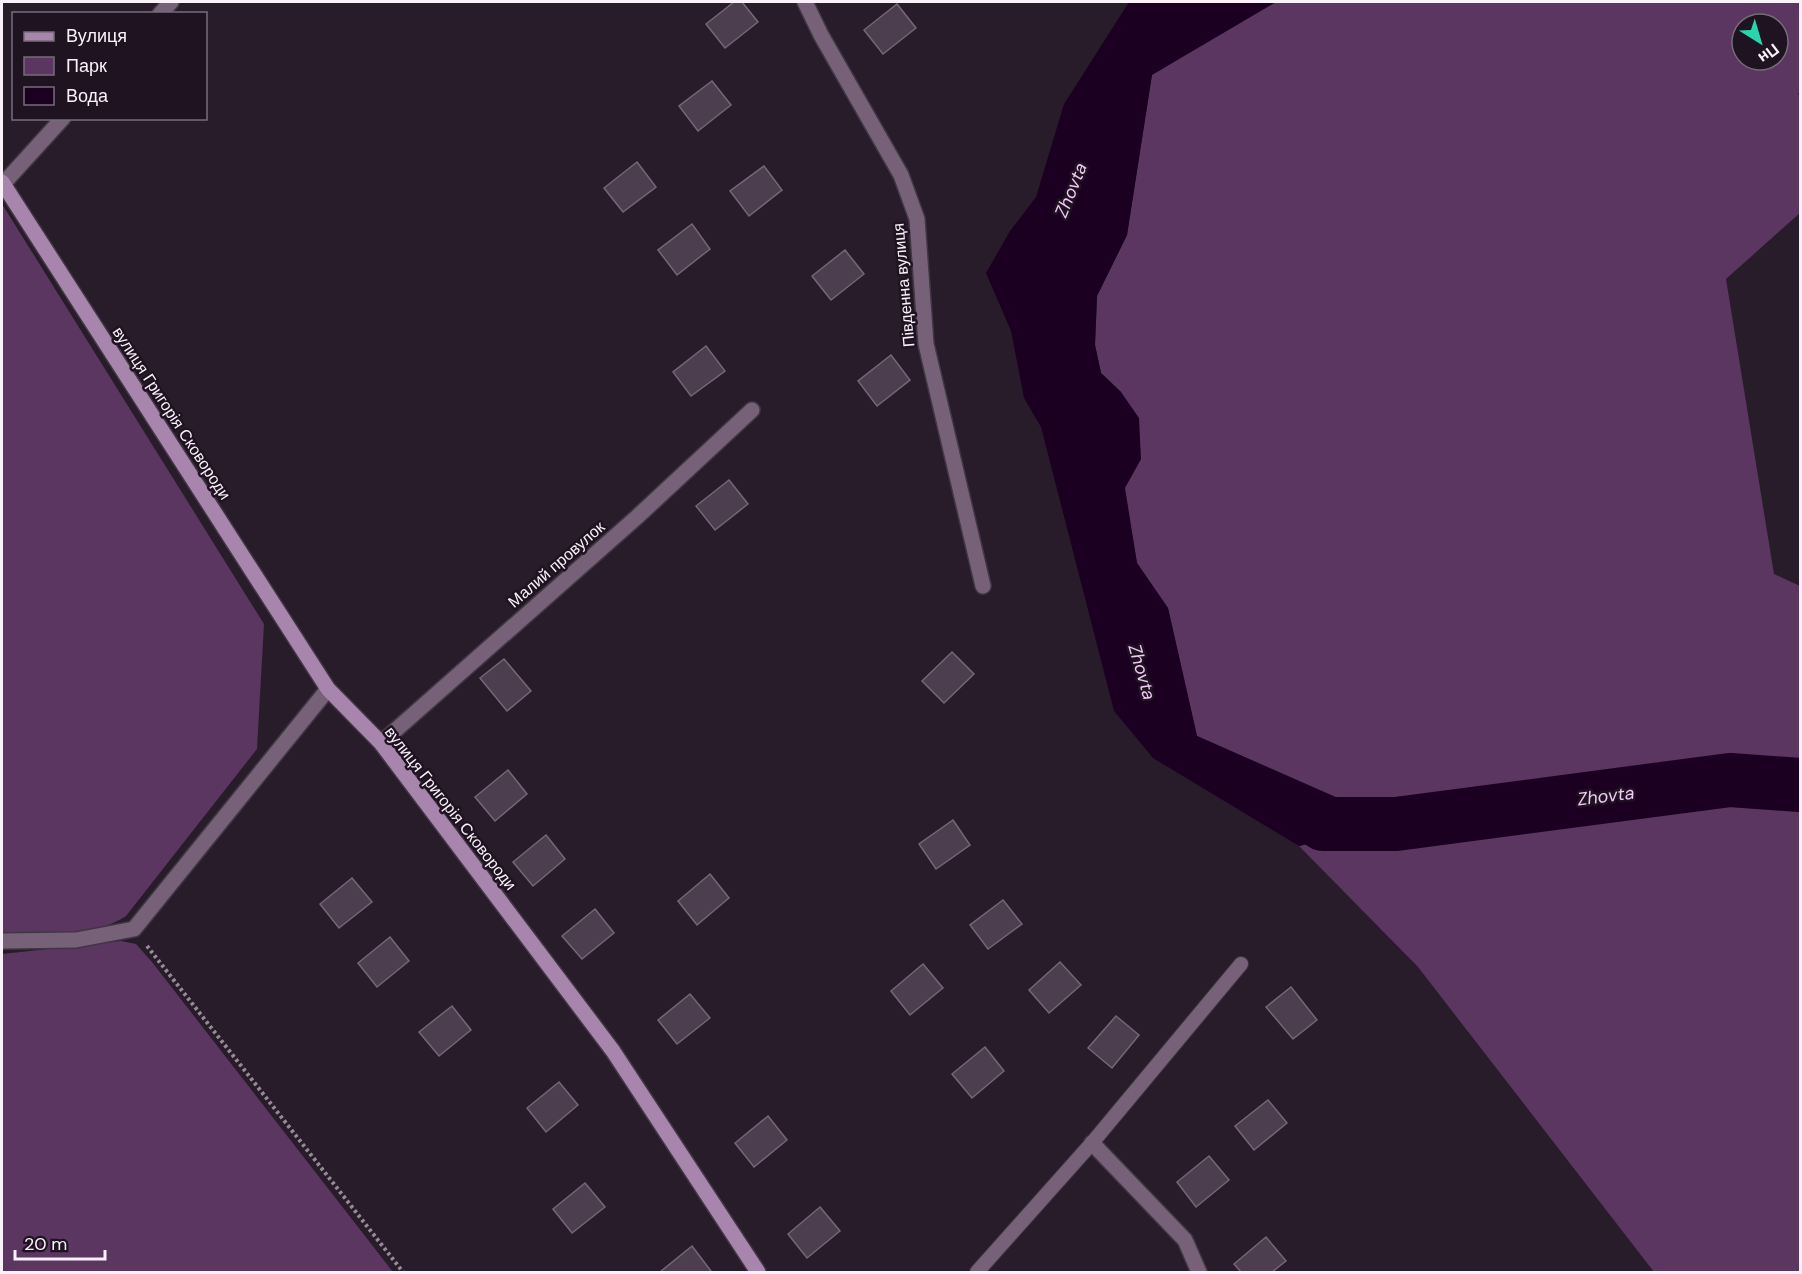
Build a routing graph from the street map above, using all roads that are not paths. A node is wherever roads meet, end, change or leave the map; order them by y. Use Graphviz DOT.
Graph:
graph roads {
  1 [pos="805,2"];
  2 [pos="61,120"];
  3 [pos="2,183"];
  4 [pos="752,410"];
  5 [pos="983,586"];
  6 [pos="327,689"];
  7 [pos="381,743"];
  8 [pos="2,941"];
  9 [pos="1240,964"];
  10 [pos="1092,1143"];
  11 [pos="758,1272"];
  12 [pos="977,1272"];
  13 [pos="1199,1272"];
  1 -- 5 [label="street, Південна вулиця"];
  2 -- 3 [label="street"];
  3 -- 6 [label="street, вулиця Григорія Сковороди"];
  4 -- 7 [label="street, Малий провулок"];
  6 -- 7 [label="street, вулиця Григорія Сковороди"];
  6 -- 8 [label="street"];
  7 -- 11 [label="street, вулиця Григорія Сковороди"];
  9 -- 10 [label="lane"];
  10 -- 12 [label="lane"];
  10 -- 13 [label="street"];
}
